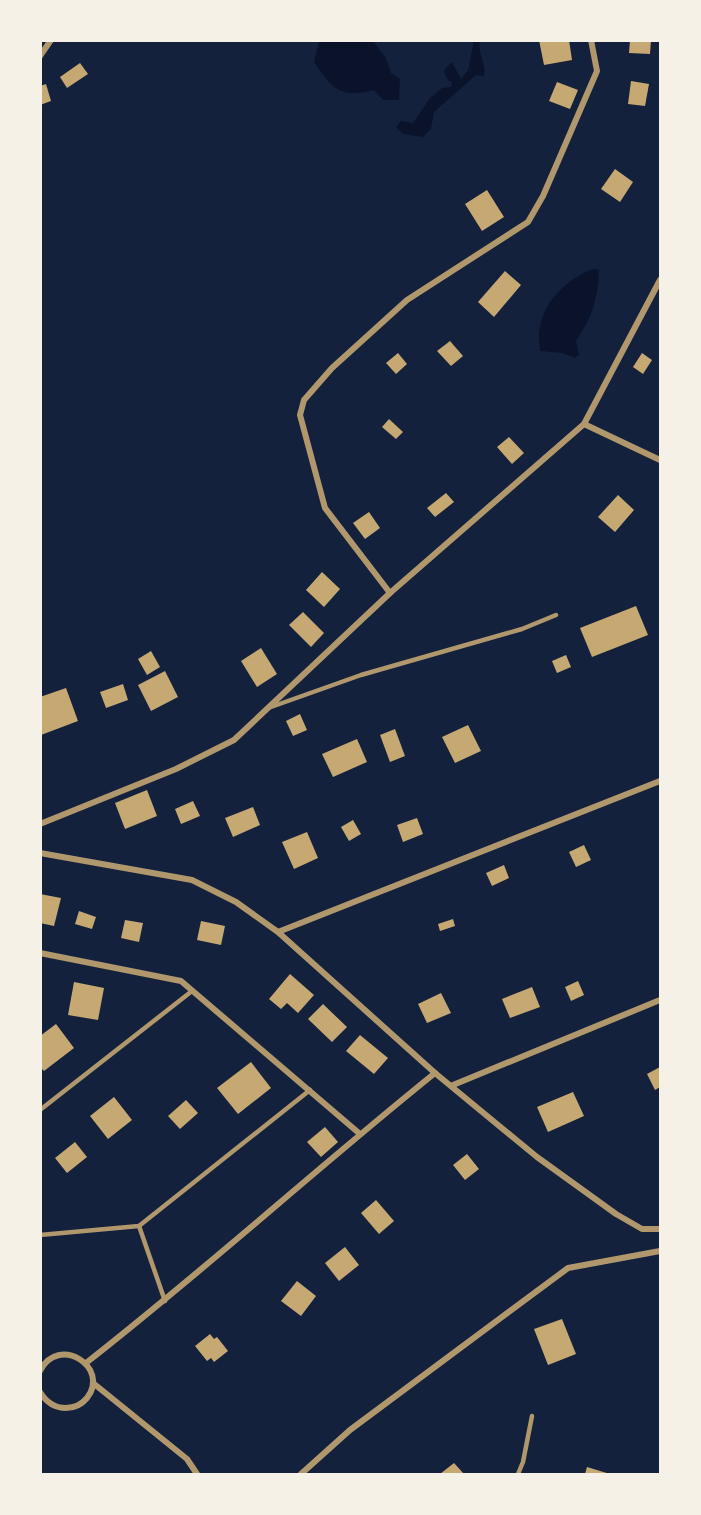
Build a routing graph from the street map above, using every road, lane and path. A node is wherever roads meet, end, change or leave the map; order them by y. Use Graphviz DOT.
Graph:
graph roads {
  1 [pos="51,40"];
  2 [pos="591,40"];
  3 [pos="40,56"];
  4 [pos="660,280"];
  5 [pos="584,424"];
  6 [pos="660,460"];
  7 [pos="390,592"];
  8 [pos="556,615"];
  9 [pos="271,707"];
  10 [pos="660,781"];
  11 [pos="40,824"];
  12 [pos="40,853"];
  13 [pos="278,932"];
  14 [pos="40,953"];
  15 [pos="192,991"];
  16 [pos="660,1000"];
  17 [pos="435,1073"];
  18 [pos="453,1085"];
  19 [pos="310,1090"];
  20 [pos="40,1110"];
  21 [pos="360,1134"];
  22 [pos="139,1226"];
  23 [pos="660,1229"];
  24 [pos="40,1235"];
  25 [pos="660,1251"];
  26 [pos="165,1301"];
  27 [pos="86,1363"];
  28 [pos="40,1371"];
  29 [pos="93,1383"];
  30 [pos="40,1392"];
  31 [pos="532,1416"];
  32 [pos="197,1474"];
  33 [pos="301,1474"];
  34 [pos="518,1474"];
  1 -- 3 [label="street"];
  2 -- 7 [label="street"];
  4 -- 5 [label="street"];
  5 -- 6 [label="street"];
  5 -- 7 [label="street"];
  7 -- 9 [label="street"];
  8 -- 9 [label="lane"];
  9 -- 11 [label="street"];
  10 -- 13 [label="street"];
  12 -- 13 [label="street"];
  13 -- 17 [label="street"];
  14 -- 15 [label="street"];
  15 -- 19 [label="street"];
  15 -- 20 [label="lane"];
  16 -- 18 [label="street"];
  17 -- 18 [label="street"];
  17 -- 21 [label="street"];
  18 -- 23 [label="street"];
  19 -- 21 [label="street"];
  19 -- 22 [label="lane"];
  21 -- 26 [label="street"];
  22 -- 24 [label="lane"];
  22 -- 26 [label="lane"];
  25 -- 33 [label="street"];
  26 -- 27 [label="street"];
  27 -- 28 [label="street"];
  27 -- 29 [label="street"];
  29 -- 30 [label="street"];
  29 -- 32 [label="street"];
  31 -- 34 [label="lane"];
}
